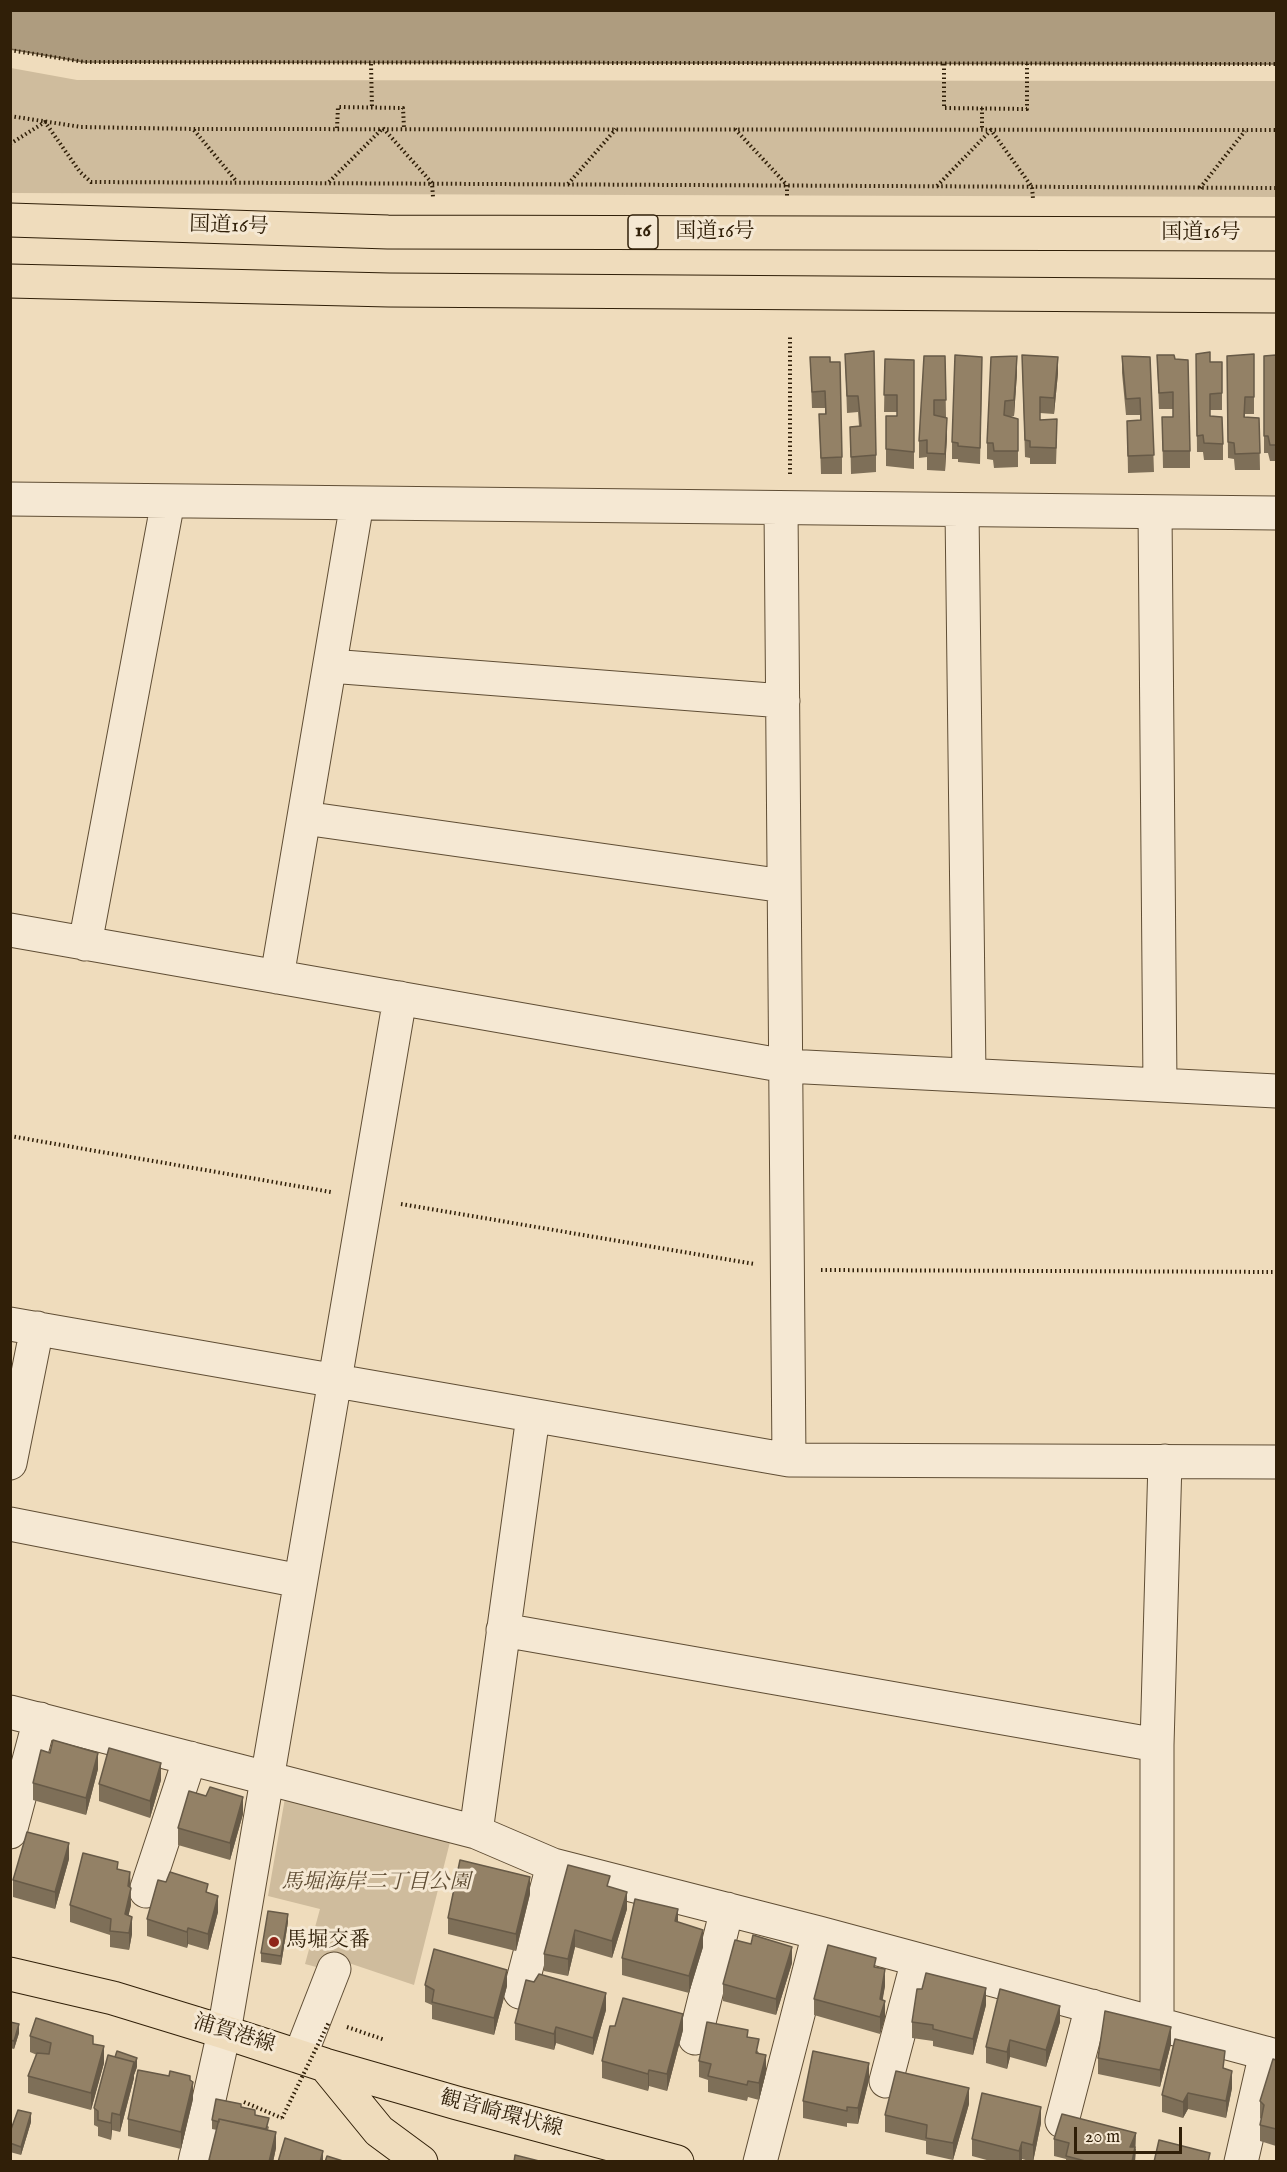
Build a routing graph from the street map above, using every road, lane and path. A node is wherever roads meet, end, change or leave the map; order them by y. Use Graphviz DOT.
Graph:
graph roads {
  1 [pos="10,50"];
  2 [pos="371,63"];
  3 [pos="944,64"];
  4 [pos="1027,64"];
  5 [pos="1276,64"];
  6 [pos="372,108"];
  7 [pos="982,108"];
  8 [pos="10,116"];
  9 [pos="45,122"];
  10 [pos="338,128"];
  11 [pos="383,128"];
  12 [pos="404,128"];
  13 [pos="616,128"];
  14 [pos="194,129"];
  15 [pos="735,129"];
  16 [pos="982,130"];
  17 [pos="991,130"];
  18 [pos="1245,130"];
  19 [pos="1276,130"];
  20 [pos="10,144"];
  21 [pos="237,183"];
  22 [pos="328,183"];
  23 [pos="432,183"];
  24 [pos="568,184"];
  25 [pos="787,185"];
  26 [pos="937,186"];
  27 [pos="1032,187"];
  28 [pos="1200,188"];
  29 [pos="1276,188"];
  30 [pos="10,220"];
  31 [pos="1276,234"];
  32 [pos="10,281"];
  33 [pos="1276,296"];
  34 [pos="790,336"];
  35 [pos="10,499"];
  36 [pos="168,501"];
  37 [pos="357,503"];
  38 [pos="785,508"];
  39 [pos="962,510"];
  40 [pos="1155,512"];
  41 [pos="1276,513"];
  42 [pos="330,666"];
  43 [pos="783,701"];
  44 [pos="304,818"];
  45 [pos="784,886"];
  46 [pos="10,930"];
  47 [pos="85,944"];
  48 [pos="277,977"];
  49 [pos="400,998"];
  50 [pos="786,1066"];
  51 [pos="969,1075"];
  52 [pos="1160,1085"];
  53 [pos="1276,1091"];
  54 [pos="10,1136"];
  55 [pos="365,1198"];
  56 [pos="788,1269"];
  57 [pos="1276,1272"];
  58 [pos="24,1326"];
  59 [pos="334,1380"];
  60 [pos="533,1416"];
  61 [pos="789,1460"];
  62 [pos="1165,1461"];
  63 [pos="1276,1461"];
  64 [pos="10,1463"];
  65 [pos="10,1524"];
  66 [pos="300,1581"];
  67 [pos="503,1630"];
  68 [pos="26,1716"];
  69 [pos="1157,1745"];
  70 [pos="190,1758"];
  71 [pos="266,1778"];
  72 [pos="10,1832"];
  73 [pos="476,1832"];
  74 [pos="553,1865"];
  75 [pos="146,1891"];
  76 [pos="728,1909"];
  77 [pos="819,1932"];
  78 [pos="918,1960"];
  79 [pos="334,1969"];
  80 [pos="10,1974"];
  81 [pos="520,1992"];
  82 [pos="1092,2006"];
  83 [pos="1157,2022"];
  84 [pos="224,2031"];
  85 [pos="695,2038"];
  86 [pos="385,2040"];
  87 [pos="1271,2054"];
  88 [pos="313,2061"];
  89 [pos="886,2081"];
  90 [pos="241,2101"];
  91 [pos="1062,2121"];
  92 [pos="412,2159"];
  93 [pos="195,2162"];
  94 [pos="677,2162"];
  95 [pos="760,2162"];
  96 [pos="1241,2162"];
  1 -- 2 [label="path"];
  2 -- 3 [label="path"];
  2 -- 6 [label="path"];
  3 -- 4 [label="path"];
  3 -- 7 [label="path"];
  4 -- 5 [label="path"];
  4 -- 7 [label="path"];
  6 -- 10 [label="path"];
  6 -- 12 [label="path"];
  7 -- 16 [label="path"];
  8 -- 9 [label="path"];
  9 -- 14 [label="path"];
  9 -- 20 [label="path"];
  9 -- 21 [label="path"];
  10 -- 11 [label="path"];
  10 -- 14 [label="path"];
  11 -- 12 [label="path"];
  11 -- 22 [label="path"];
  11 -- 23 [label="path"];
  12 -- 13 [label="path"];
  13 -- 15 [label="path"];
  13 -- 24 [label="path"];
  14 -- 21 [label="path"];
  15 -- 16 [label="path"];
  15 -- 25 [label="path"];
  16 -- 17 [label="path"];
  17 -- 18 [label="path"];
  17 -- 26 [label="path"];
  17 -- 27 [label="path"];
  18 -- 19 [label="path"];
  18 -- 28 [label="path"];
  21 -- 22 [label="path"];
  22 -- 23 [label="path"];
  23 -- 24 [label="path"];
  24 -- 25 [label="path"];
  25 -- 26 [label="path"];
  26 -- 27 [label="path"];
  27 -- 28 [label="path"];
  28 -- 29 [label="path"];
  30 -- 31 [label="main road, 国道16号 / 16"];
  32 -- 33 [label="main road"];
  34 -- 38 [label="path"];
  35 -- 36 [label="street"];
  36 -- 37 [label="street"];
  36 -- 47 [label="street"];
  37 -- 38 [label="street"];
  37 -- 42 [label="street"];
  38 -- 39 [label="street"];
  38 -- 43 [label="street"];
  39 -- 40 [label="street"];
  39 -- 51 [label="street"];
  40 -- 41 [label="street"];
  40 -- 52 [label="street"];
  42 -- 43 [label="street"];
  42 -- 44 [label="street"];
  43 -- 45 [label="street"];
  44 -- 45 [label="street"];
  44 -- 48 [label="street"];
  45 -- 50 [label="street"];
  46 -- 47 [label="street"];
  47 -- 48 [label="street"];
  48 -- 49 [label="street"];
  49 -- 50 [label="street"];
  49 -- 55 [label="street"];
  50 -- 51 [label="street"];
  50 -- 56 [label="street"];
  51 -- 52 [label="street"];
  52 -- 53 [label="street"];
  54 -- 55 [label="path"];
  55 -- 56 [label="path"];
  55 -- 59 [label="street"];
  56 -- 57 [label="path"];
  56 -- 61 [label="street"];
  58 -- 59 [label="street"];
  58 -- 64 [label="street"];
  59 -- 60 [label="street"];
  59 -- 66 [label="street"];
  60 -- 61 [label="street"];
  60 -- 67 [label="street"];
  61 -- 62 [label="street"];
  62 -- 63 [label="street"];
  62 -- 69 [label="street"];
  65 -- 66 [label="street"];
  66 -- 71 [label="street"];
  67 -- 69 [label="street"];
  67 -- 73 [label="street"];
  68 -- 70 [label="street"];
  68 -- 72 [label="street"];
  69 -- 83 [label="street"];
  70 -- 71 [label="street"];
  70 -- 75 [label="street"];
  71 -- 73 [label="street"];
  71 -- 84 [label="street"];
  73 -- 74 [label="street"];
  74 -- 76 [label="street"];
  74 -- 81 [label="street"];
  76 -- 77 [label="street"];
  76 -- 85 [label="street"];
  77 -- 78 [label="street"];
  77 -- 95 [label="street"];
  78 -- 82 [label="street"];
  78 -- 89 [label="street"];
  79 -- 88 [label="street"];
  80 -- 84 [label="main road, 浦賀港線"];
  82 -- 83 [label="street"];
  82 -- 91 [label="street"];
  83 -- 87 [label="street"];
  84 -- 88 [label="main road, 浦賀港線"];
  84 -- 93 [label="street"];
  86 -- 90 [label="path, bridge"];
  87 -- 96 [label="street"];
  88 -- 92 [label="main road"];
  88 -- 94 [label="main road, 観音崎環状線"];
}
